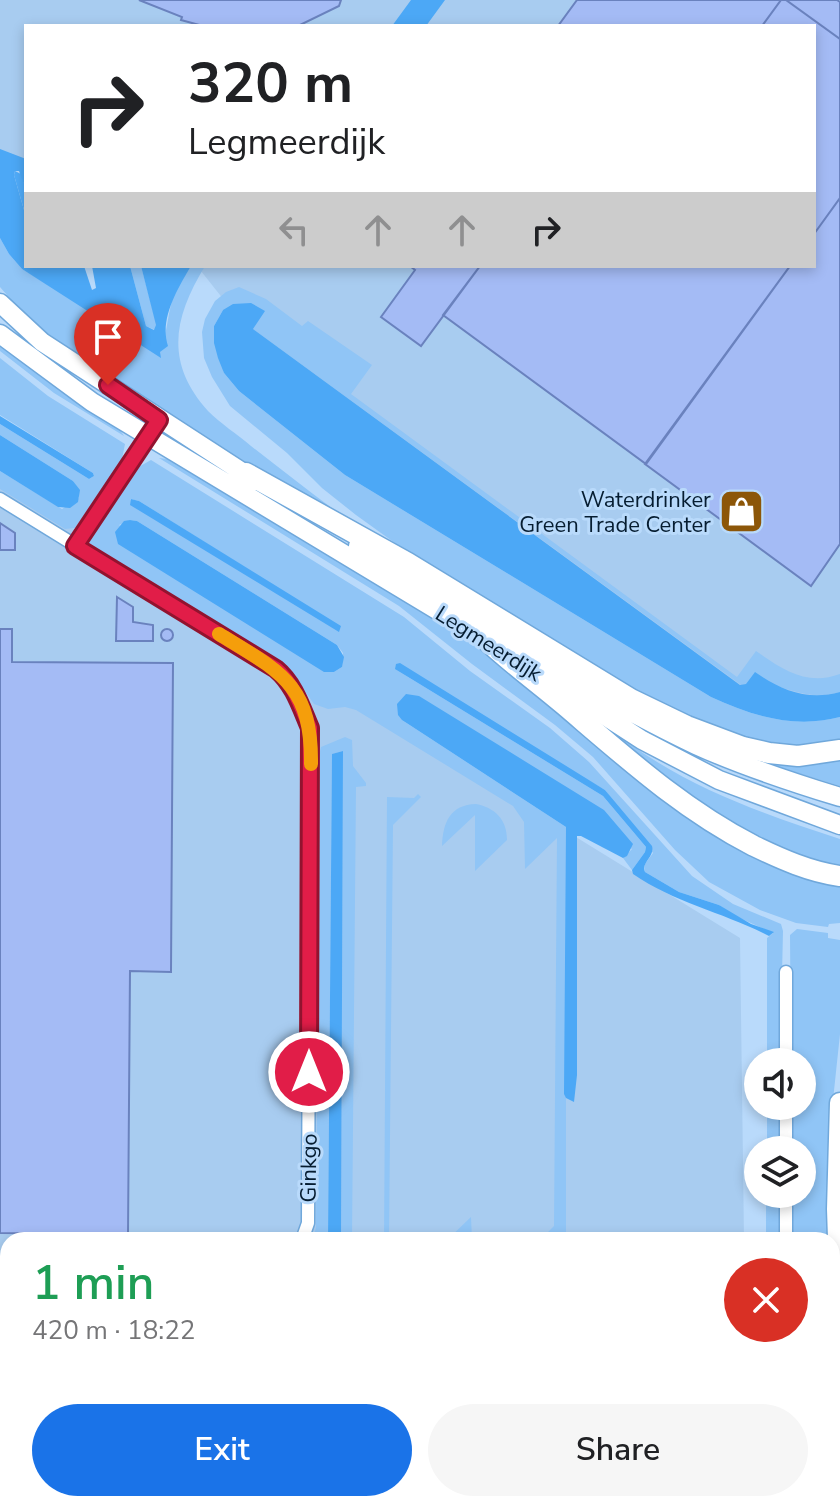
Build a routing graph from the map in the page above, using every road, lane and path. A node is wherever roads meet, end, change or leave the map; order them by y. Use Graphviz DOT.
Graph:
graph roads {
  1 [pos="0,303"];
  2 [pos="0,334"];
  3 [pos="159,420"];
  4 [pos="149,436"];
  5 [pos="246,473"];
  6 [pos="0,499"];
  7 [pos="75,546"];
  8 [pos="484,638"];
  9 [pos="840,750"];
  10 [pos="840,797"];
  11 [pos="840,825"];
  12 [pos="840,876"];
  13 [pos="786,972"];
  14 [pos="786,1048"];
  15 [pos="840,1103"];
  16 [pos="786,1208"];
  17 [pos="305,1232"];
  18 [pos="786,1232"];
  19 [pos="838,1232"];
  1 -- 3 [label="main road, Legmeerdijk"];
  2 -- 4 [label="main road, Legmeerdijk"];
  3 -- 4 [label="street"];
  3 -- 5 [label="main road, Legmeerdijk"];
  4 -- 7 [label="street"];
  4 -- 8 [label="main road, Legmeerdijk"];
  5 -- 9 [label="highway"];
  5 -- 10 [label="main road, Legmeerdijk"];
  6 -- 7 [label="street, Ginkgo"];
  7 -- 17 [label="street, Ginkgo"];
  8 -- 11 [label="main road, Legmeerdijk"];
  8 -- 12 [label="highway"];
  13 -- 14 [label="street"];
  15 -- 19 [label="highway"];
  16 -- 18 [label="street"];
}
